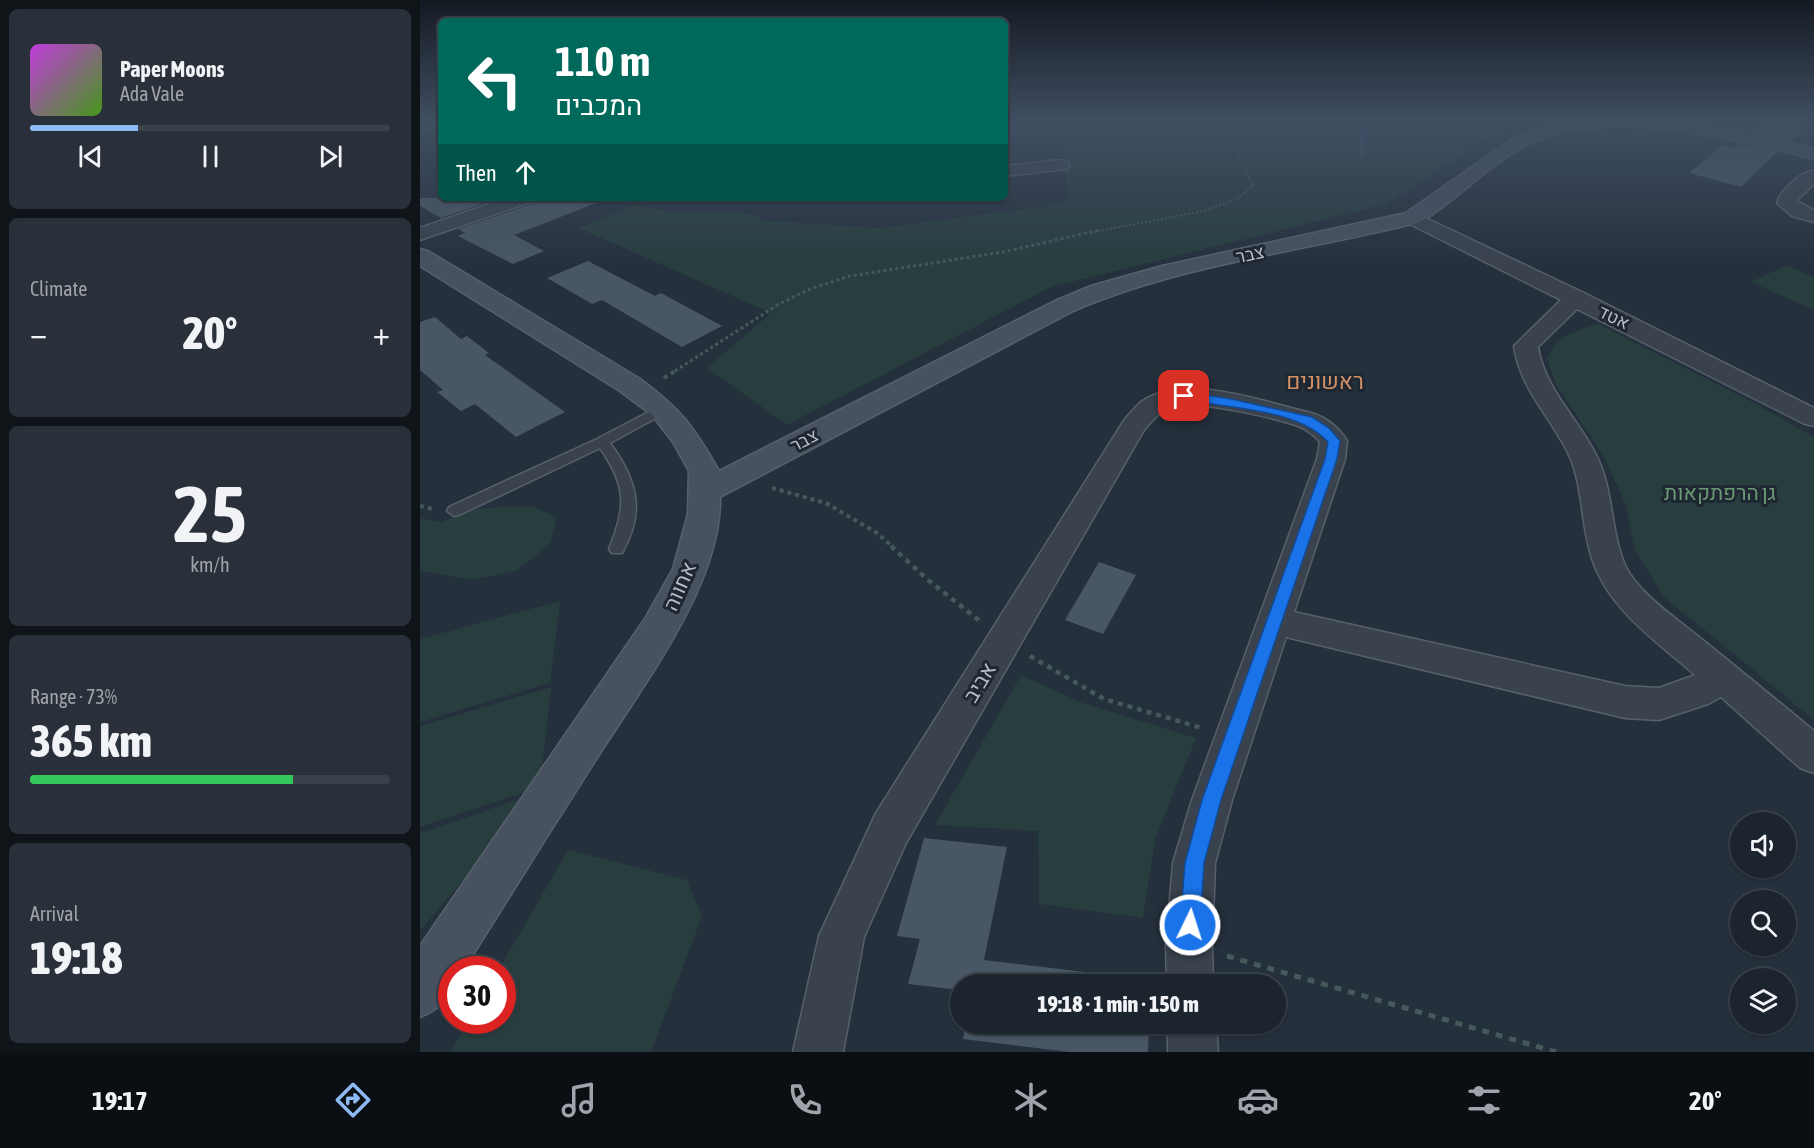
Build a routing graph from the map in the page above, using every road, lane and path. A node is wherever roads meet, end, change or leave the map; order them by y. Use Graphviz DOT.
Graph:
graph roads {
  1 [pos="1245,170"];
  2 [pos="1481,170"];
  3 [pos="1814,175"];
  4 [pos="515,201"];
  5 [pos="1814,216"];
  6 [pos="1413,218"];
  7 [pos="420,234"];
  8 [pos="420,256"];
  9 [pos="1576,298"];
  10 [pos="651,401"];
  11 [pos="1814,418"];
  12 [pos="602,442"];
  13 [pos="718,485"];
  14 [pos="454,511"];
  15 [pos="617,549"];
  16 [pos="1274,621"];
  17 [pos="1004,641"];
  18 [pos="1723,678"];
  19 [pos="1234,738"];
  20 [pos="1814,755"];
  21 [pos="1189,945"];
  22 [pos="1190,974"];
  23 [pos="420,991"];
  24 [pos="1192,1034"];
  25 [pos="818,1052"];
  26 [pos="1193,1052"];
  27 [pos="1556,1052"];
  1 -- 10 [label="path"];
  2 -- 6 [label="street, צבר"];
  3 -- 5 [label="street"];
  4 -- 7 [label="street"];
  6 -- 9 [label="street, אטד"];
  6 -- 13 [label="street, צבר"];
  8 -- 10 [label="street, אחווה"];
  9 -- 11 [label="street, אטד"];
  9 -- 18 [label="street"];
  10 -- 12 [label="lane"];
  10 -- 13 [label="street, אחווה"];
  12 -- 14 [label="lane"];
  12 -- 15 [label="lane"];
  13 -- 17 [label="path"];
  13 -- 23 [label="street, אחווה"];
  16 -- 17 [label="street, אביב"];
  16 -- 18 [label="street"];
  16 -- 19 [label="street"];
  17 -- 19 [label="path"];
  17 -- 25 [label="street, אביב"];
  18 -- 20 [label="street"];
  19 -- 21 [label="street"];
  21 -- 22 [label="street"];
  21 -- 27 [label="path"];
  24 -- 26 [label="street"];
}
